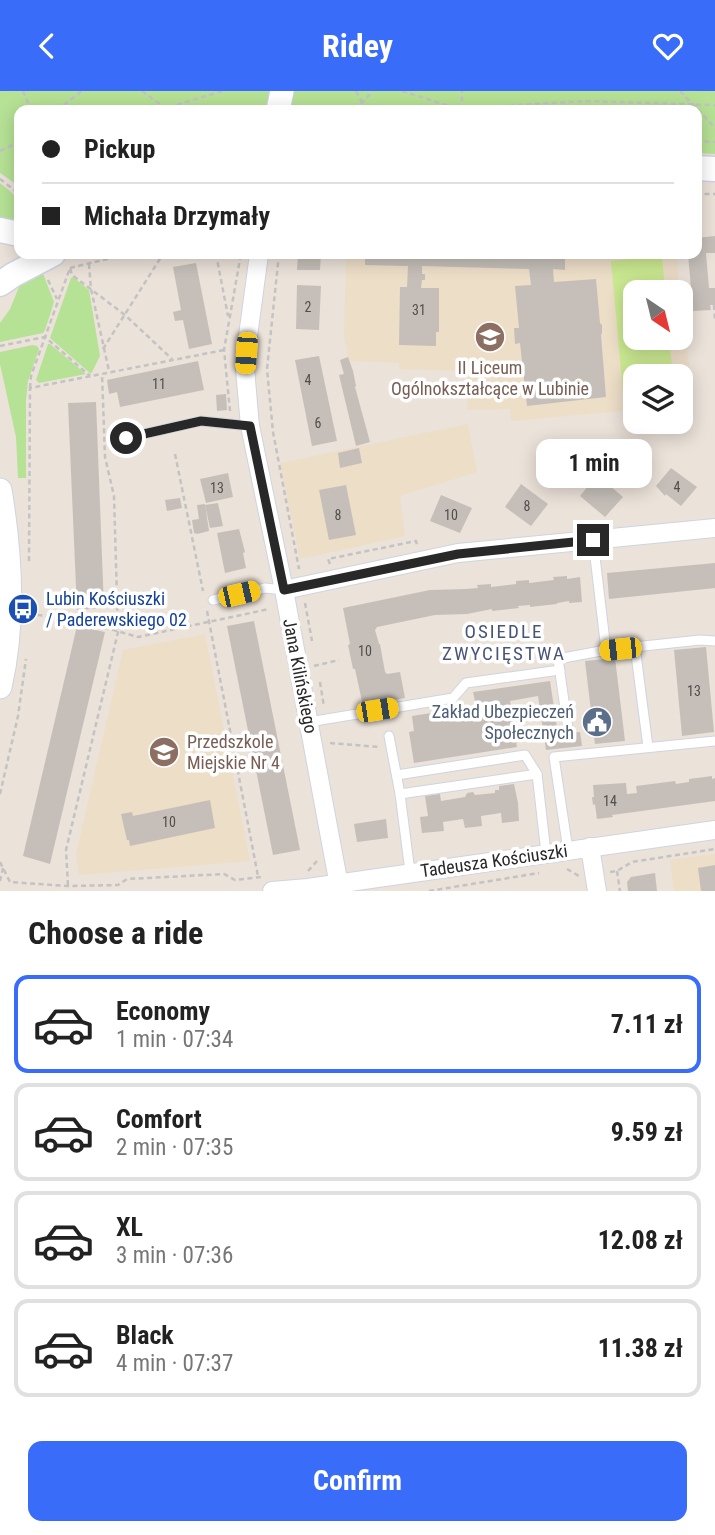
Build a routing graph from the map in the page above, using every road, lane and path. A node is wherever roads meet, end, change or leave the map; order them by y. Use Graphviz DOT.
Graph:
graph roads {
  1 [pos="82,91"];
  2 [pos="142,91"];
  3 [pos="156,91"];
  4 [pos="223,91"];
  5 [pos="356,91"];
  6 [pos="373,91"];
  7 [pos="402,91"];
  8 [pos="680,91"];
  9 [pos="150,97"];
  10 [pos="586,101"];
  11 [pos="363,102"];
  12 [pos="692,104"];
  13 [pos="64,105"];
  14 [pos="162,105"];
  15 [pos="177,105"];
  16 [pos="360,105"];
  17 [pos="364,105"];
  18 [pos="446,105"];
  19 [pos="520,105"];
  20 [pos="586,105"];
  21 [pos="715,105"];
  22 [pos="702,114"];
  23 [pos="715,128"];
  24 [pos="0,179"];
  25 [pos="14,190"];
  26 [pos="108,259"];
  27 [pos="160,259"];
  28 [pos="217,259"];
  29 [pos="240,259"];
  30 [pos="258,259"];
  31 [pos="278,259"];
  32 [pos="62,261"];
  33 [pos="89,264"];
  34 [pos="0,284"];
  35 [pos="91,289"];
  36 [pos="714,305"];
  37 [pos="125,315"];
  38 [pos="229,320"];
  39 [pos="715,320"];
  40 [pos="45,337"];
  41 [pos="0,346"];
  42 [pos="103,349"];
  43 [pos="172,359"];
  44 [pos="109,372"];
  45 [pos="102,374"];
  46 [pos="90,376"];
  47 [pos="30,388"];
  48 [pos="250,426"];
  49 [pos="126,438"];
  50 [pos="176,454"];
  51 [pos="0,490"];
  52 [pos="715,528"];
  53 [pos="593,540"];
  54 [pos="29,561"];
  55 [pos="302,585"];
  56 [pos="284,590"];
  57 [pos="209,598"];
  58 [pos="269,609"];
  59 [pos="207,610"];
  60 [pos="29,614"];
  61 [pos="209,622"];
  62 [pos="118,632"];
  63 [pos="715,641"];
  64 [pos="635,647"];
  65 [pos="27,649"];
  66 [pos="606,650"];
  67 [pos="314,652"];
  68 [pos="560,670"];
  69 [pos="319,678"];
  70 [pos="0,687"];
  71 [pos="327,718"];
  72 [pos="309,722"];
  73 [pos="568,729"];
  74 [pos="389,736"];
  75 [pos="715,740"];
  76 [pos="648,747"];
  77 [pos="392,748"];
  78 [pos="537,774"];
  79 [pos="397,775"];
  80 [pos="0,794"];
  81 [pos="400,794"];
  82 [pos="715,830"];
  83 [pos="590,847"];
  84 [pos="715,849"];
  85 [pos="568,850"];
  86 [pos="546,853"];
  87 [pos="0,862"];
  88 [pos="3,867"];
  89 [pos="567,869"];
  90 [pos="617,871"];
  91 [pos="410,872"];
  92 [pos="546,872"];
  93 [pos="259,878"];
  94 [pos="0,881"];
  95 [pos="595,882"];
  96 [pos="271,884"];
  97 [pos="68,886"];
  98 [pos="339,887"];
  99 [pos="429,891"];
  100 [pos="620,891"];
  1 -- 13 [label="path"];
  2 -- 9 [label="path"];
  3 -- 9 [label="path"];
  4 -- 15 [label="path"];
  5 -- 11 [label="path"];
  6 -- 11 [label="path"];
  7 -- 18 [label="path"];
  8 -- 12 [label="path"];
  9 -- 14 [label="path"];
  10 -- 12 [label="path"];
  10 -- 19 [label="path"];
  10 -- 20 [label="path"];
  11 -- 16 [label="path"];
  11 -- 17 [label="path"];
  12 -- 21 [label="path"];
  22 -- 23 [label="path"];
  24 -- 25 [label="path"];
  26 -- 33 [label="path"];
  27 -- 37 [label="path"];
  28 -- 38 [label="path"];
  29 -- 38 [label="path"];
  30 -- 48 [label="street, Jana Kilińskiego"];
  31 -- 55 [label="path"];
  32 -- 33 [label="path"];
  32 -- 34 [label="main road"];
  32 -- 35 [label="path"];
  32 -- 40 [label="path"];
  33 -- 35 [label="path"];
  35 -- 37 [label="path"];
  35 -- 42 [label="path"];
  36 -- 39 [label="path"];
  37 -- 42 [label="path"];
  37 -- 43 [label="path"];
  38 -- 43 [label="path"];
  40 -- 41 [label="path"];
  40 -- 46 [label="path"];
  40 -- 47 [label="path"];
  42 -- 44 [label="path"];
  43 -- 44 [label="path"];
  44 -- 45 [label="path"];
  45 -- 46 [label="path"];
  45 -- 62 [label="path"];
  46 -- 47 [label="path"];
  47 -- 54 [label="path"];
  48 -- 49 [label="lane"];
  48 -- 56 [label="street, Jana Kilińskiego"];
  50 -- 57 [label="path"];
  51 -- 70 [label="street"];
  52 -- 53 [label="street"];
  53 -- 55 [label="street"];
  53 -- 66 [label="lane"];
  55 -- 56 [label="street"];
  55 -- 67 [label="path"];
  56 -- 57 [label="lane"];
  56 -- 72 [label="street, Jana Kilińskiego"];
  58 -- 61 [label="path"];
  59 -- 61 [label="path"];
  60 -- 62 [label="path"];
  61 -- 62 [label="path"];
  61 -- 93 [label="path"];
  62 -- 97 [label="path"];
  63 -- 64 [label="lane"];
  64 -- 66 [label="lane"];
  64 -- 76 [label="lane"];
  65 -- 80 [label="path"];
  66 -- 68 [label="lane"];
  68 -- 71 [label="lane"];
  68 -- 73 [label="lane"];
  69 -- 71 [label="path"];
  71 -- 72 [label="lane"];
  71 -- 77 [label="path"];
  72 -- 98 [label="street, Jana Kilińskiego"];
  74 -- 77 [label="lane"];
  75 -- 76 [label="lane"];
  76 -- 85 [label="lane"];
  77 -- 79 [label="lane"];
  78 -- 79 [label="lane"];
  78 -- 81 [label="lane"];
  78 -- 86 [label="lane"];
  79 -- 81 [label="lane"];
  81 -- 91 [label="lane"];
  82 -- 83 [label="street, Tadeusza Kościuszki"];
  83 -- 85 [label="street, Tadeusza Kościuszki"];
  83 -- 95 [label="street"];
  84 -- 90 [label="path"];
  85 -- 86 [label="street, Tadeusza Kościuszki"];
  86 -- 91 [label="street, Tadeusza Kościuszki"];
  87 -- 88 [label="path"];
  88 -- 94 [label="path"];
  88 -- 97 [label="path"];
  89 -- 95 [label="path"];
  90 -- 95 [label="path"];
  90 -- 100 [label="path"];
  91 -- 98 [label="street, Tadeusza Kościuszki"];
  92 -- 99 [label="path"];
  93 -- 96 [label="path"];
  93 -- 97 [label="path"];
  96 -- 98 [label="street, Tadeusza Kościuszki"];
}
